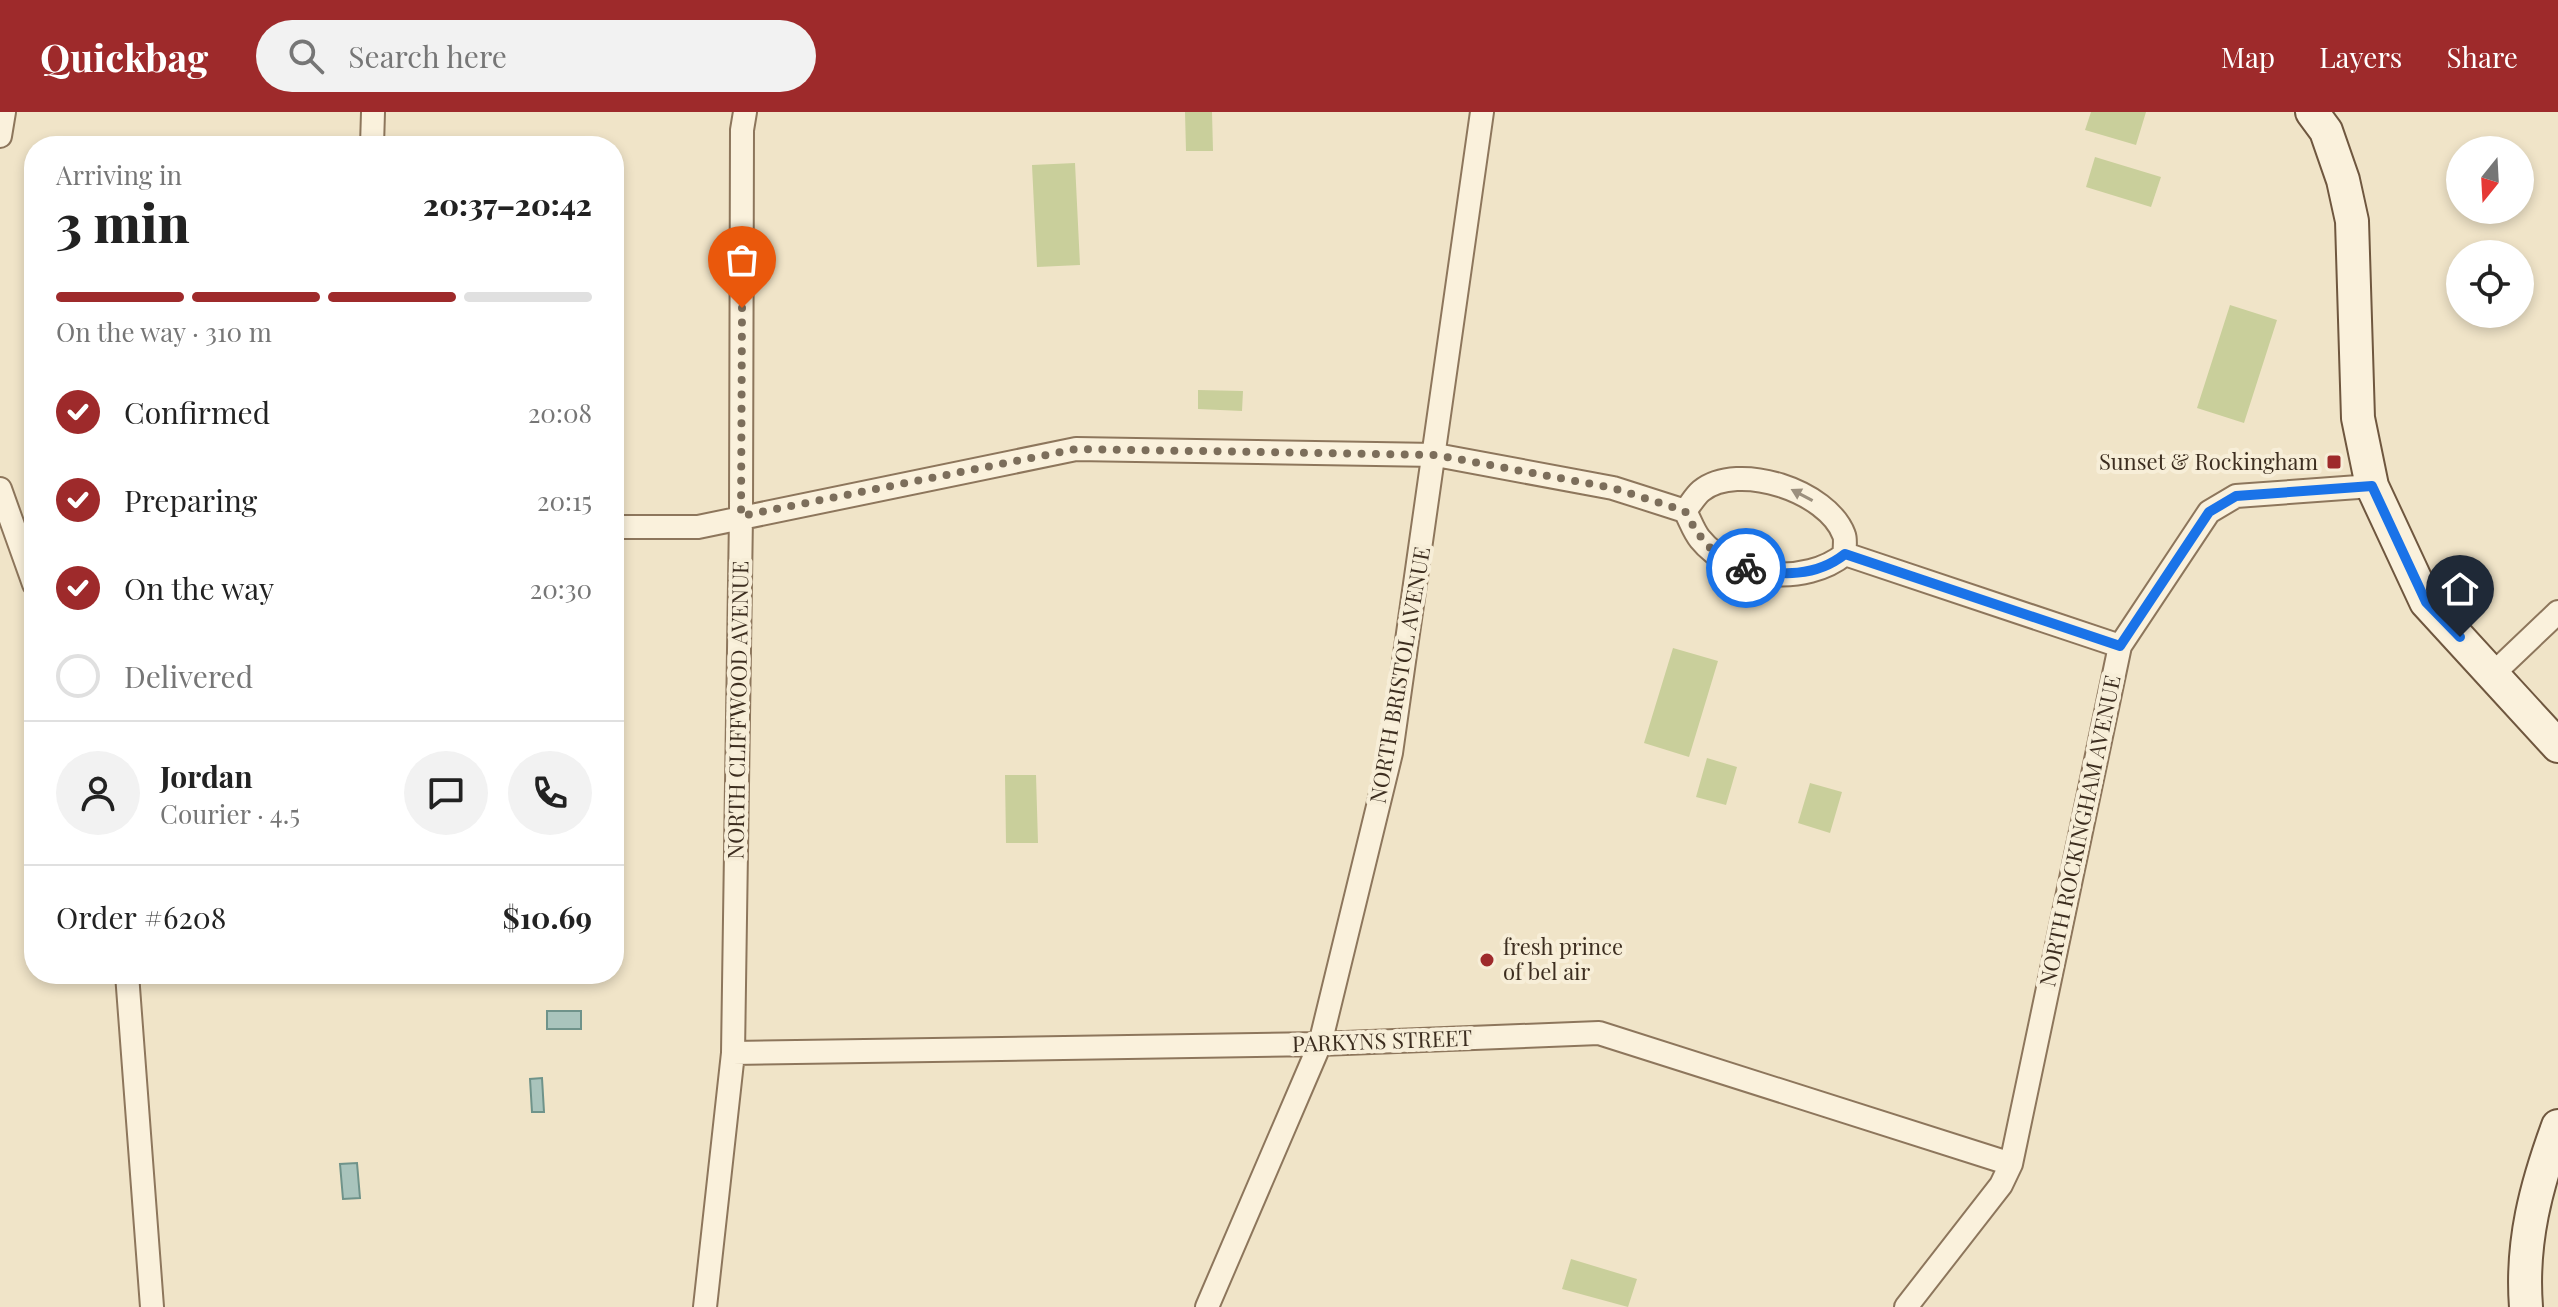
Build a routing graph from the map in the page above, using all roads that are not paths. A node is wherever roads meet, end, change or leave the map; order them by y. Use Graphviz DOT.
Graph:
graph roads {
  1 [pos="4,112"];
  2 [pos="373,112"];
  3 [pos="745,112"];
  4 [pos="1482,112"];
  5 [pos="2325,118"];
  6 [pos="0,136"];
  7 [pos="372,136"];
  8 [pos="1436,455"];
  9 [pos="2372,486"];
  10 [pos="0,489"];
  11 [pos="1685,511"];
  12 [pos="741,516"];
  13 [pos="624,527"];
  14 [pos="1845,554"];
  15 [pos="24,556"];
  16 [pos="2558,612"];
  17 [pos="2120,646"];
  18 [pos="2495,672"];
  19 [pos="2558,746"];
  20 [pos="128,984"];
  21 [pos="1320,1044"];
  22 [pos="733,1053"];
  23 [pos="2558,1126"];
  24 [pos="2011,1164"];
  25 [pos="152,1307"];
  26 [pos="705,1307"];
  27 [pos="1207,1307"];
  28 [pos="1906,1307"];
  29 [pos="2526,1307"];
  1 -- 6 [label="street"];
  2 -- 7 [label="street"];
  3 -- 12 [label="street, NORTH CLIFFWOOD AVENUE"];
  4 -- 8 [label="street, NORTH BRISTOL AVENUE"];
  5 -- 9 [label="main road"];
  8 -- 11 [label="street"];
  8 -- 12 [label="street"];
  8 -- 21 [label="street, NORTH BRISTOL AVENUE"];
  9 -- 17 [label="street, NORTH ROCKINGHAM AVENUE"];
  9 -- 18 [label="main road"];
  10 -- 15 [label="street"];
  11 -- 14 [label="street"];
  14 -- 11 [label="street, one-way"];
  12 -- 13 [label="street"];
  12 -- 22 [label="street, NORTH CLIFFWOOD AVENUE"];
  14 -- 17 [label="street"];
  16 -- 18 [label="street"];
  17 -- 24 [label="street, NORTH ROCKINGHAM AVENUE"];
  18 -- 19 [label="main road"];
  20 -- 25 [label="street"];
  21 -- 22 [label="street, PARKYNS STREET"];
  21 -- 24 [label="street, PARKYNS STREET"];
  21 -- 27 [label="street, NORTH BRISTOL AVENUE"];
  22 -- 26 [label="street, NORTH CLIFFWOOD AVENUE"];
  23 -- 29 [label="main road"];
  24 -- 28 [label="street, NORTH ROCKINGHAM AVENUE"];
}
